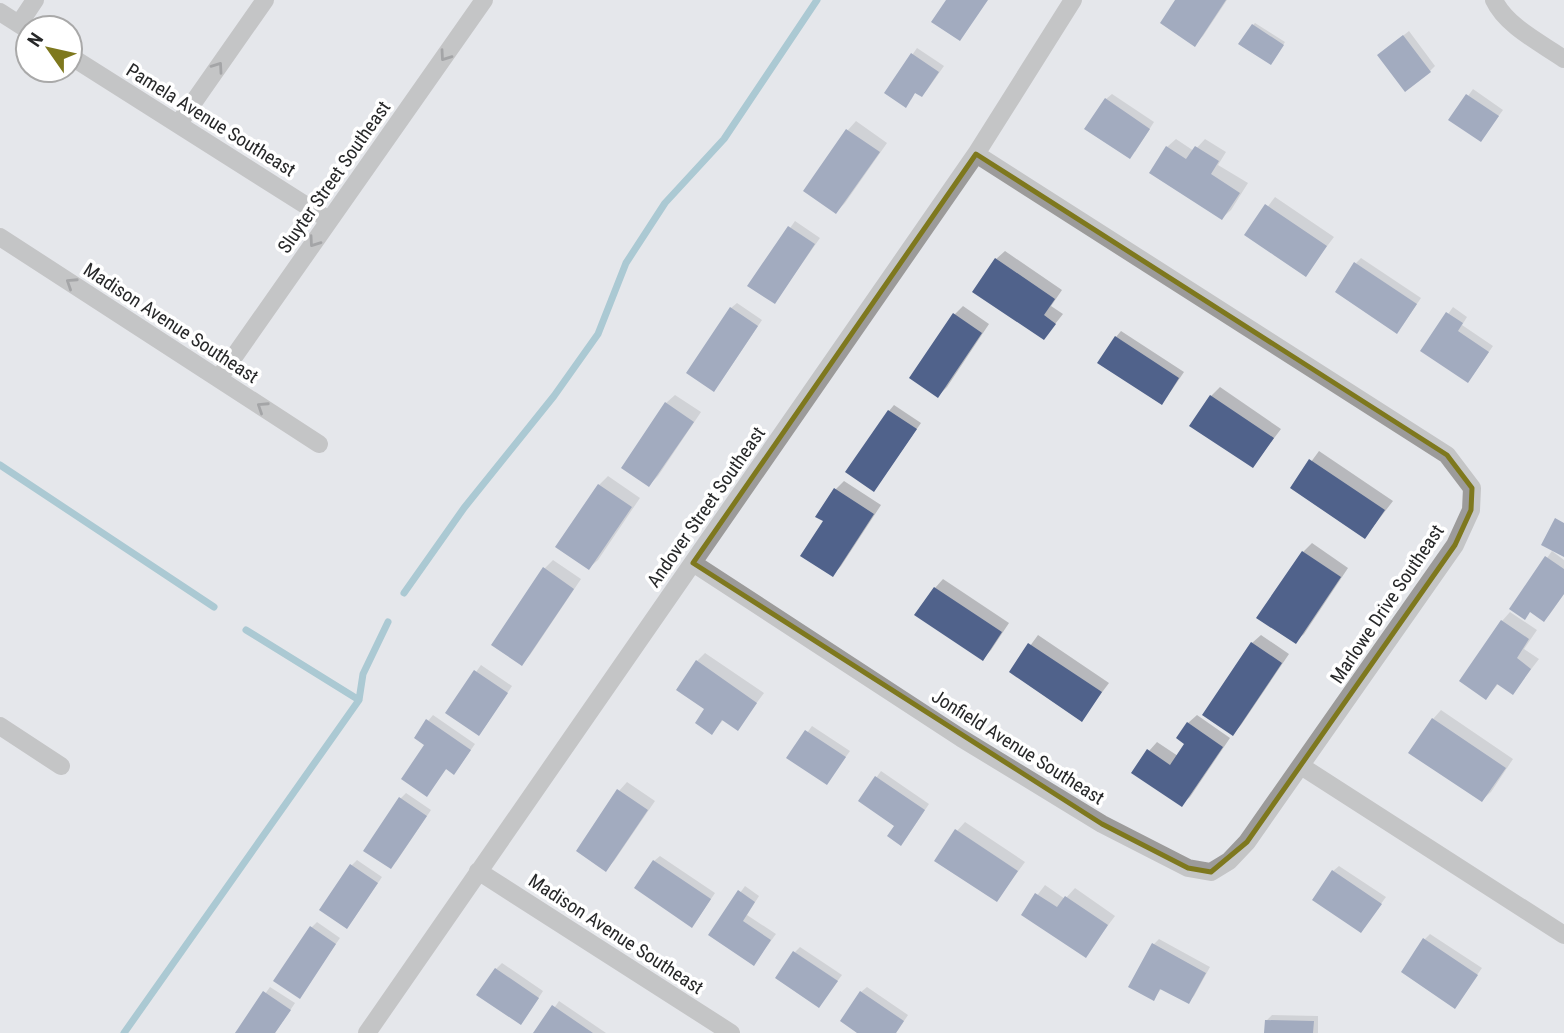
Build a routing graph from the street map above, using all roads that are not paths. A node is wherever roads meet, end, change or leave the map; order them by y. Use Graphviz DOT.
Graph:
graph roads {
  1 [pos="265,0"];
  2 [pos="484,0"];
  3 [pos="1073,0"];
  4 [pos="1494,0"];
  5 [pos="1564,59"];
  6 [pos="84,65"];
  7 [pos="179,123"];
  8 [pos="976,154"];
  9 [pos="329,220"];
  10 [pos="0,237"];
  11 [pos="219,378"];
  12 [pos="319,444"];
  13 [pos="693,563"];
  14 [pos="0,726"];
  15 [pos="61,766"];
  16 [pos="1301,766"];
  17 [pos="478,871"];
  18 [pos="1564,935"];
  19 [pos="367,1033"];
  20 [pos="731,1033"];
  7 -- 1 [label="street, one-way"];
  2 -- 9 [label="street, Sluyter Street Southeast, one-way"];
  3 -- 8 [label="street, Andover Street Southeast"];
  4 -- 5 [label="street"];
  6 -- 7 [label="street, Pamela Avenue Southeast"];
  7 -- 9 [label="street, Pamela Avenue Southeast"];
  8 -- 13 [label="street, Andover Street Southeast"];
  8 -- 16 [label="street, Marlowe Drive Southeast"];
  9 -- 11 [label="street, Sluyter Street Southeast, one-way"];
  11 -- 10 [label="street, Madison Avenue Southeast, one-way"];
  12 -- 11 [label="street, Madison Avenue Southeast, one-way"];
  13 -- 16 [label="street, Jonfield Avenue Southeast"];
  13 -- 17 [label="street, Andover Street Southeast"];
  14 -- 15 [label="street"];
  16 -- 18 [label="street"];
  17 -- 19 [label="street, Andover Street Southeast"];
  17 -- 20 [label="street, Madison Avenue Southeast"];
}
